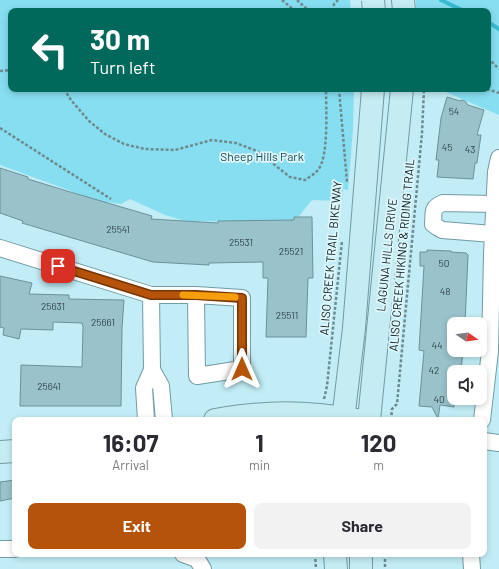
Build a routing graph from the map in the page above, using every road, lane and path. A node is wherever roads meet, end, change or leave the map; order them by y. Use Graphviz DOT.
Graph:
graph roads {
  1 [pos="282,0"];
  2 [pos="297,0"];
  3 [pos="291,8"];
  4 [pos="306,8"];
  5 [pos="491,61"];
  6 [pos="499,69"];
  7 [pos="66,92"];
  8 [pos="326,92"];
  9 [pos="339,92"];
  10 [pos="373,92"];
  11 [pos="402,92"];
  12 [pos="424,92"];
  13 [pos="0,128"];
  14 [pos="499,158"];
  15 [pos="347,184"];
  16 [pos="111,199"];
  17 [pos="494,204"];
  18 [pos="493,234"];
  19 [pos="342,237"];
  20 [pos="0,248"];
  21 [pos="496,254"];
  22 [pos="151,295"];
  23 [pos="196,295"];
  24 [pos="152,370"];
  25 [pos="326,403"];
  26 [pos="146,417"];
  27 [pos="164,417"];
  28 [pos="234,417"];
  29 [pos="330,417"];
  30 [pos="348,417"];
  31 [pos="369,417"];
  32 [pos="391,417"];
  33 [pos="482,417"];
  34 [pos="487,441"];
  35 [pos="499,443"];
  36 [pos="12,451"];
  37 [pos="0,452"];
  38 [pos="0,549"];
  39 [pos="12,549"];
  40 [pos="315,557"];
  41 [pos="335,557"];
  42 [pos="361,557"];
  43 [pos="385,557"];
  44 [pos="471,557"];
  45 [pos="316,569"];
  46 [pos="336,569"];
  47 [pos="361,569"];
  48 [pos="386,569"];
  49 [pos="472,569"];
  1 -- 3 [label="path"];
  2 -- 4 [label="path"];
  5 -- 6 [label="path"];
  7 -- 8 [label="path"];
  9 -- 15 [label="path, ALISO CREEK TRAIL BIKEWAY"];
  10 -- 30 [label="main road, LAGUNA HILLS DRIVE"];
  11 -- 31 [label="main road, LAGUNA HILLS DRIVE"];
  12 -- 32 [label="path, ALISO CREEK HIKING & RIDING TRAIL"];
  13 -- 16 [label="path"];
  14 -- 17 [label="street"];
  17 -- 18 [label="street"];
  17 -- 18 [label="street"];
  18 -- 21 [label="street"];
  19 -- 25 [label="path, ALISO CREEK TRAIL BIKEWAY"];
  20 -- 22 [label="street"];
  21 -- 33 [label="street"];
  22 -- 23 [label="street"];
  22 -- 24 [label="street"];
  23 -- 23 [label="street"];
  24 -- 26 [label="street"];
  24 -- 27 [label="street"];
  28 -- 29 [label="main road"];
  34 -- 35 [label="street"];
  36 -- 37 [label="main road"];
  38 -- 39 [label="street"];
  40 -- 45 [label="path"];
  41 -- 46 [label="main road"];
  42 -- 47 [label="main road"];
  43 -- 48 [label="path"];
  44 -- 49 [label="street"];
}
